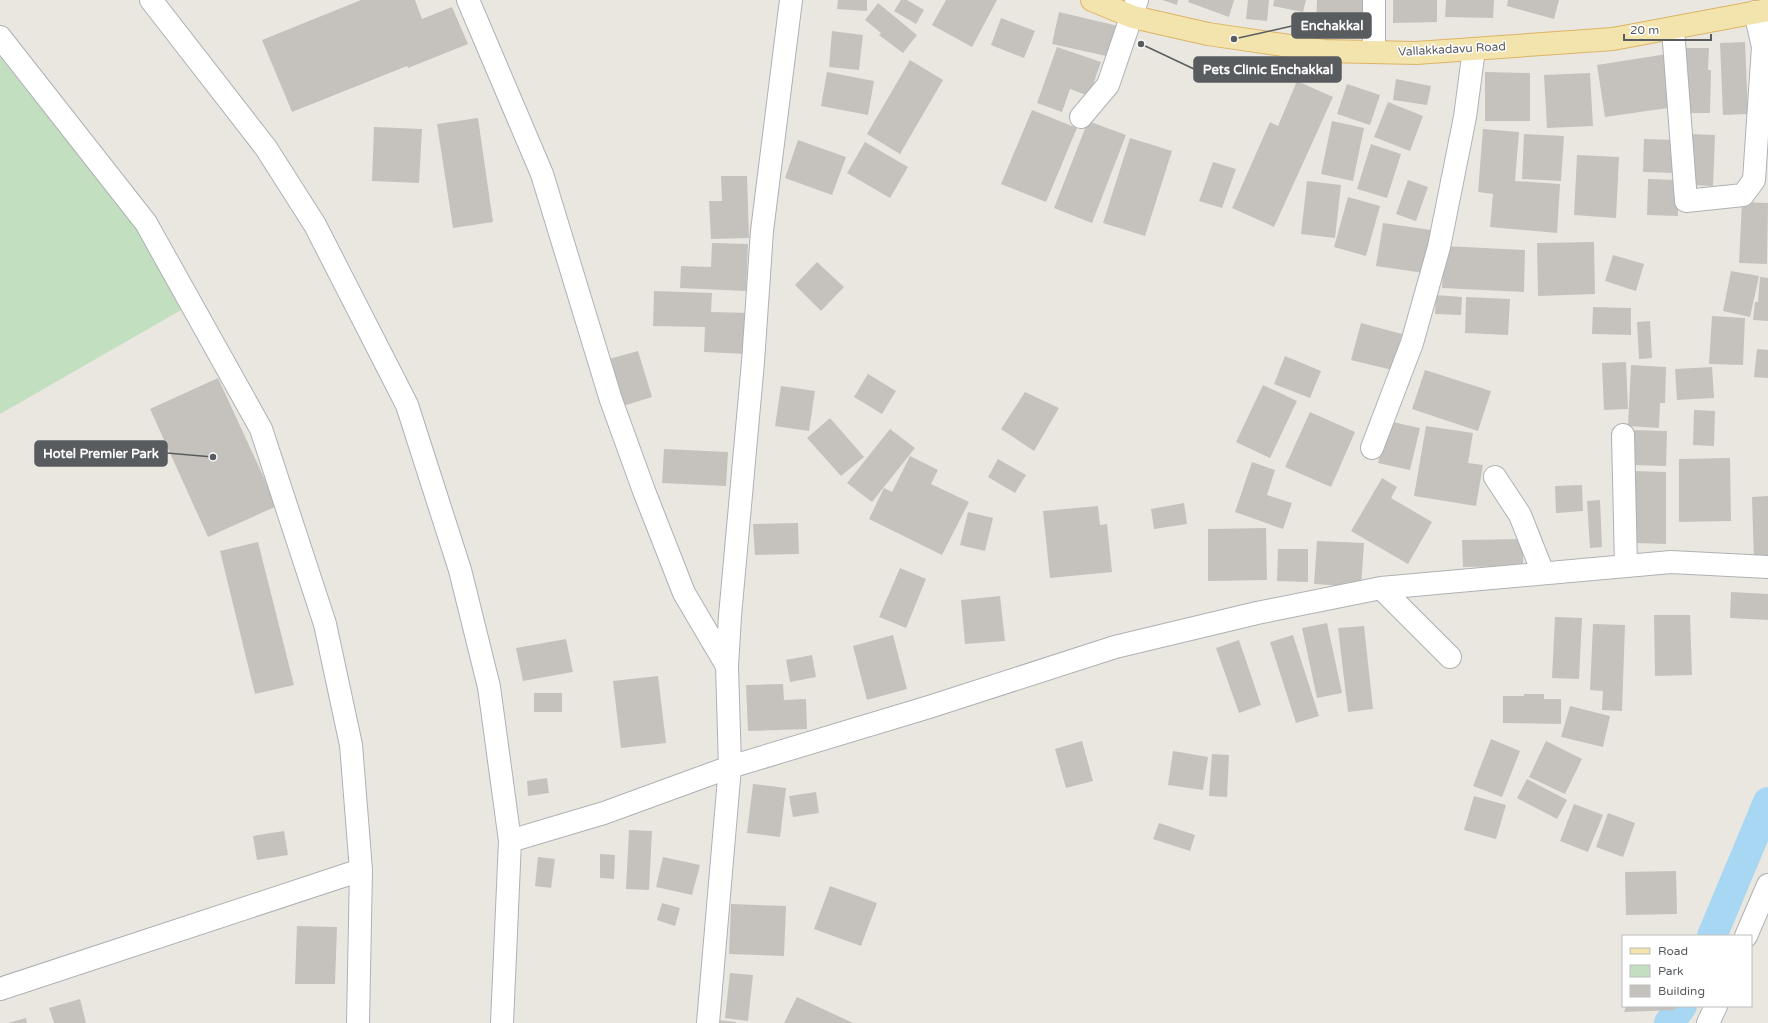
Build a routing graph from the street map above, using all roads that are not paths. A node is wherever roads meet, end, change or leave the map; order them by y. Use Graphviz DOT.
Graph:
graph roads {
  1 [pos="151,0"];
  2 [pos="468,0"];
  3 [pos="791,0"];
  4 [pos="1092,0"];
  5 [pos="1374,0"];
  6 [pos="1135,8"];
  7 [pos="1761,11"];
  8 [pos="1673,29"];
  9 [pos="0,37"];
  10 [pos="1474,49"];
  11 [pos="1374,52"];
  12 [pos="1081,117"];
  13 [pos="1623,435"];
  14 [pos="1372,448"];
  15 [pos="1495,477"];
  16 [pos="1626,566"];
  17 [pos="1768,567"];
  18 [pos="1543,573"];
  19 [pos="1381,588"];
  20 [pos="1450,657"];
  21 [pos="726,666"];
  22 [pos="730,767"];
  23 [pos="510,841"];
  24 [pos="361,870"];
  25 [pos="1768,885"];
  26 [pos="1746,935"];
  27 [pos="0,989"];
  28 [pos="1716,1007"];
  29 [pos="358,1023"];
  30 [pos="502,1023"];
  31 [pos="708,1023"];
  32 [pos="1708,1023"];
  1 -- 23 [label="street"];
  2 -- 21 [label="street"];
  3 -- 21 [label="street"];
  4 -- 6 [label="main road, Vallakkadavu Road"];
  5 -- 11 [label="street"];
  6 -- 11 [label="main road, Vallakkadavu Road"];
  6 -- 12 [label="street"];
  7 -- 8 [label="main road, Vallakkadavu Road"];
  7 -- 8 [label="street"];
  8 -- 10 [label="main road, Vallakkadavu Road"];
  9 -- 24 [label="street"];
  10 -- 11 [label="main road, Vallakkadavu Road"];
  10 -- 14 [label="street"];
  13 -- 16 [label="street"];
  15 -- 18 [label="street"];
  16 -- 17 [label="street"];
  16 -- 18 [label="street"];
  18 -- 19 [label="street"];
  19 -- 20 [label="street"];
  19 -- 22 [label="street"];
  21 -- 22 [label="street"];
  22 -- 23 [label="street"];
  22 -- 31 [label="street"];
  23 -- 30 [label="street"];
  24 -- 27 [label="street"];
  24 -- 29 [label="street"];
  25 -- 26 [label="street"];
  28 -- 32 [label="street"];
}
